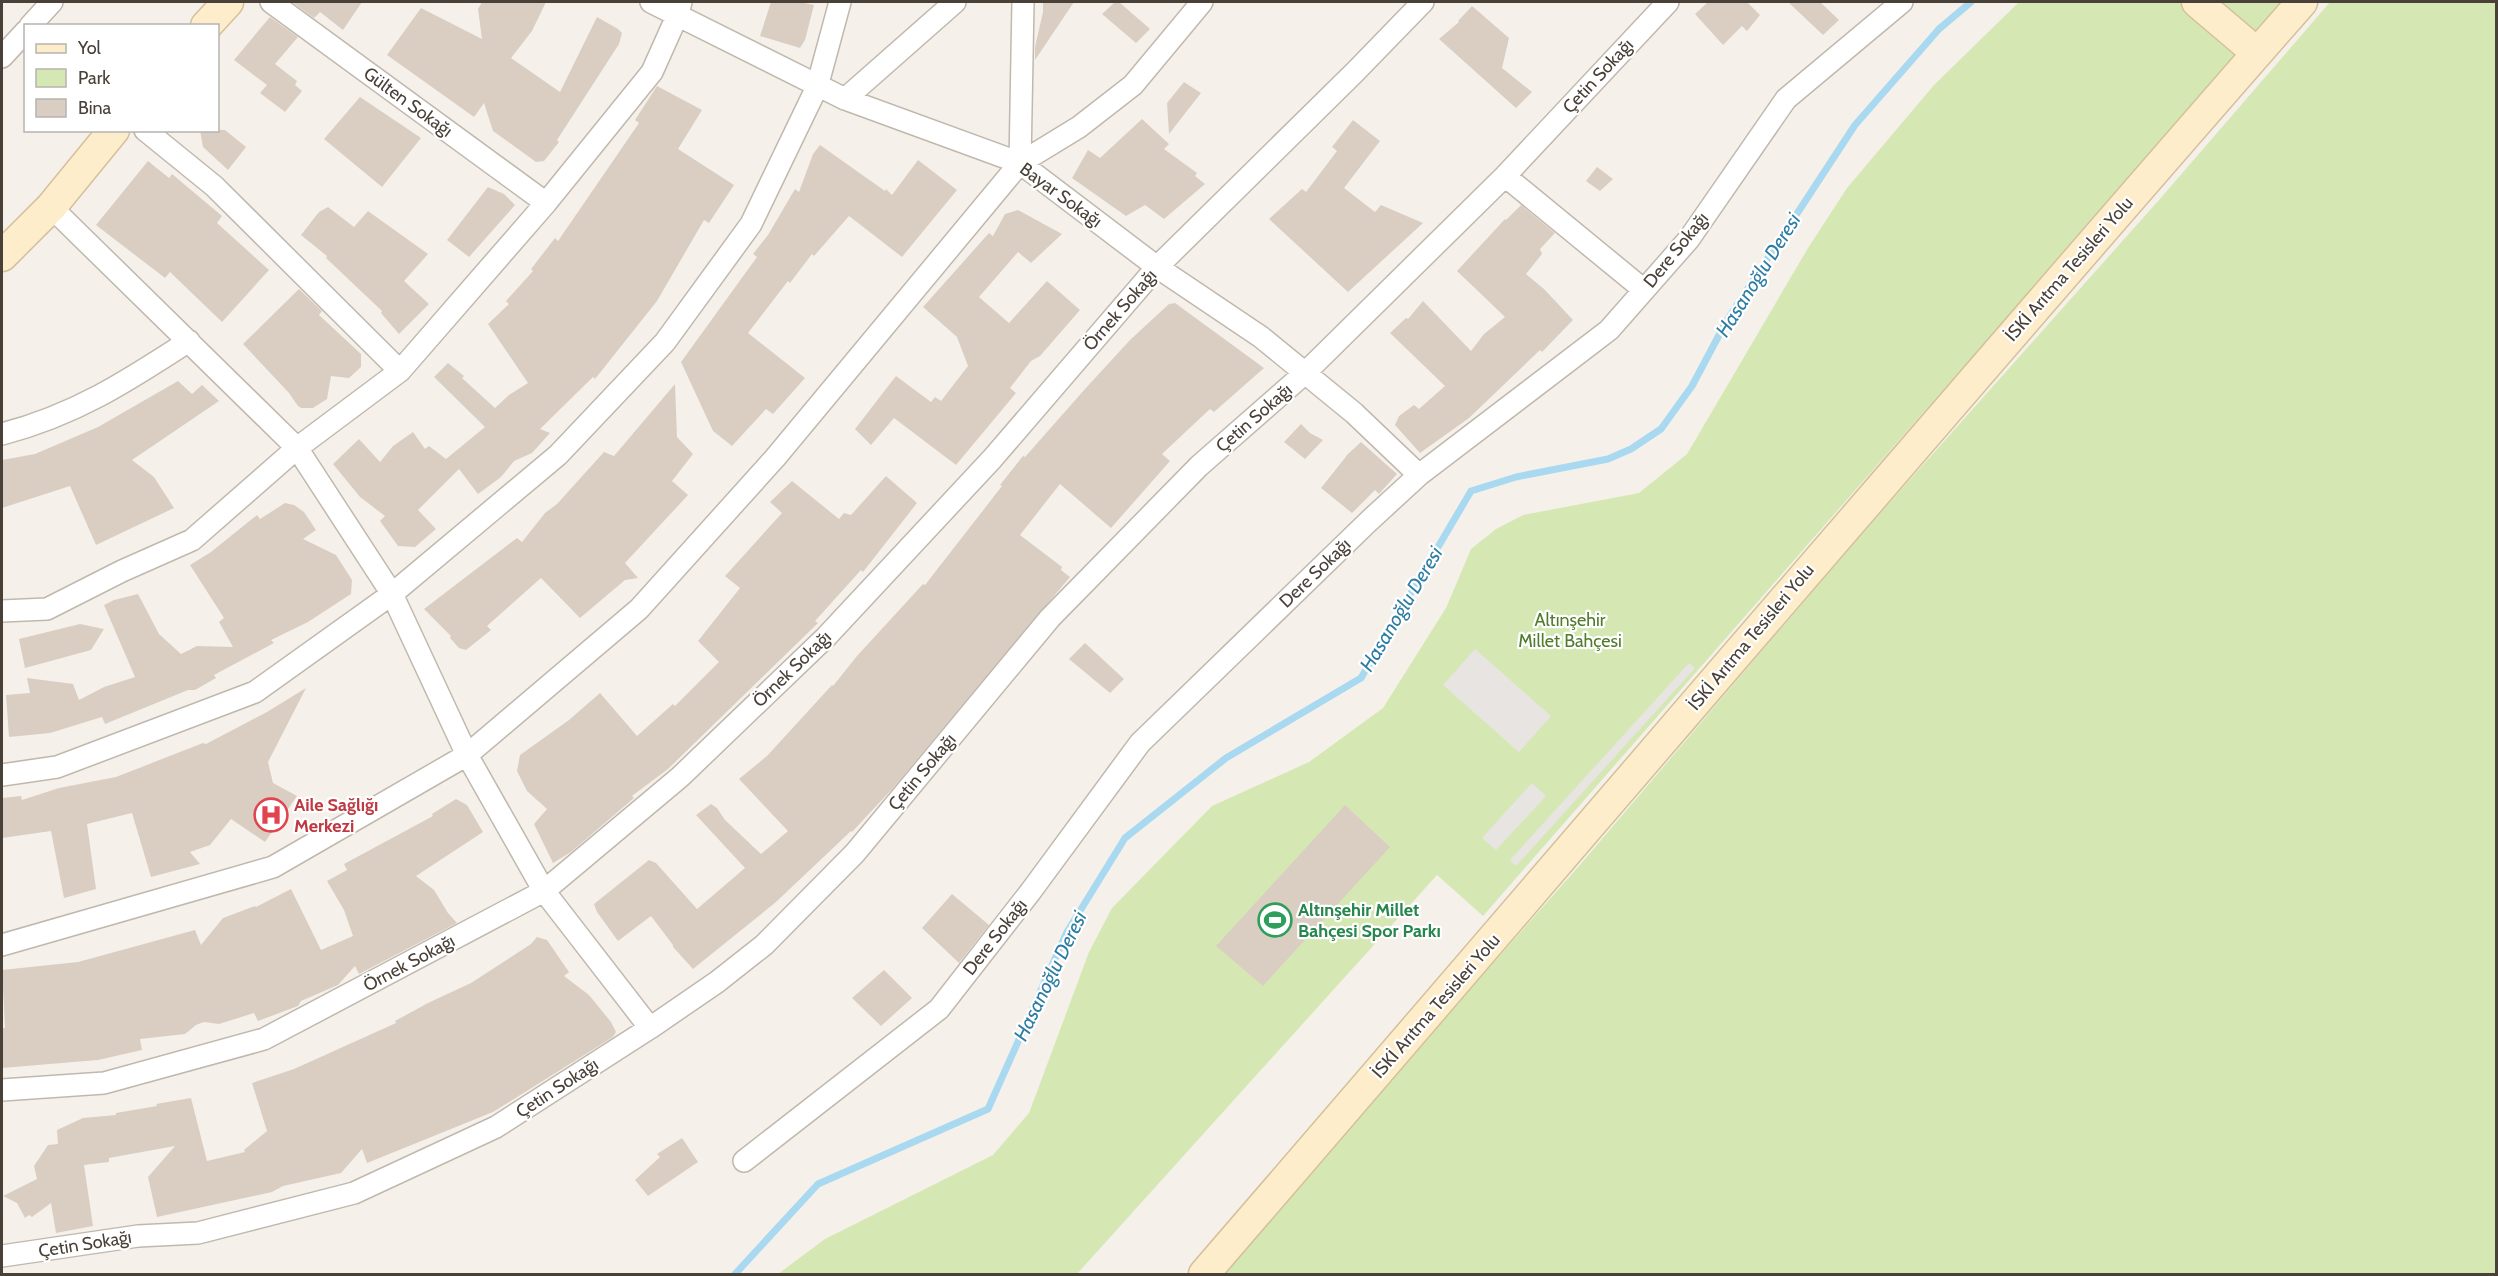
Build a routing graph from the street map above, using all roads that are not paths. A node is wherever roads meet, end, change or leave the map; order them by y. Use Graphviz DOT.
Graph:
graph roads {
  1 [pos="52,2"];
  2 [pos="228,2"];
  3 [pos="271,2"];
  4 [pos="651,2"];
  5 [pos="840,2"];
  6 [pos="955,2"];
  7 [pos="1023,2"];
  8 [pos="1202,2"];
  9 [pos="1423,2"];
  10 [pos="1668,2"];
  11 [pos="1902,2"];
  12 [pos="2197,2"];
  13 [pos="2302,2"];
  14 [pos="679,8"];
  15 [pos="32,24"];
  16 [pos="209,24"];
  17 [pos="24,33"];
  18 [pos="2257,53"];
  19 [pos="2,57"];
  20 [pos="817,87"];
  21 [pos="845,99"];
  22 [pos="112,132"];
  23 [pos="147,132"];
  24 [pos="1020,163"];
  25 [pos="1505,176"];
  26 [pos="546,203"];
  27 [pos="51,207"];
  28 [pos="2,256"];
  29 [pos="1157,267"];
  30 [pos="1644,290"];
  31 [pos="189,341"];
  32 [pos="400,370"];
  33 [pos="1305,373"];
  34 [pos="2,434"];
  35 [pos="297,448"];
  36 [pos="1419,475"];
  37 [pos="392,594"];
  38 [pos="2,611"];
  39 [pos="467,755"];
  40 [pos="2,775"];
  41 [pos="544,891"];
  42 [pos="2,945"];
  43 [pos="650,1028"];
  44 [pos="2,1090"];
  45 [pos="744,1161"];
  46 [pos="2,1256"];
  47 [pos="1204,1275"];
  1 -- 15 [label="street"];
  2 -- 16 [label="main road"];
  3 -- 26 [label="street, Gülten Sokağı"];
  4 -- 14 [label="street, Bayar Sokağı"];
  5 -- 20 [label="street"];
  6 -- 21 [label="street"];
  7 -- 24 [label="street"];
  8 -- 24 [label="street"];
  9 -- 29 [label="street, Örnek Sokağı"];
  10 -- 25 [label="street, Çetin Sokağı"];
  11 -- 30 [label="street, Dere Sokağı"];
  12 -- 18 [label="main road"];
  13 -- 18 [label="main road, İSKİ Arıtma Tesisleri Yolu"];
  14 -- 20 [label="street, Bayar Sokağı"];
  14 -- 26 [label="street"];
  17 -- 19 [label="street"];
  18 -- 47 [label="main road, İSKİ Arıtma Tesisleri Yolu"];
  20 -- 21 [label="street, Bayar Sokağı"];
  20 -- 37 [label="street"];
  21 -- 24 [label="street, Bayar Sokağı"];
  22 -- 27 [label="main road"];
  23 -- 32 [label="street"];
  24 -- 29 [label="street, Bayar Sokağı"];
  24 -- 39 [label="street"];
  25 -- 30 [label="street"];
  25 -- 33 [label="street, Çetin Sokağı"];
  26 -- 32 [label="street"];
  27 -- 28 [label="main road"];
  27 -- 31 [label="street"];
  29 -- 33 [label="street, Bayar Sokağı"];
  29 -- 41 [label="street, Örnek Sokağı"];
  30 -- 36 [label="street, Dere Sokağı"];
  31 -- 34 [label="street"];
  31 -- 35 [label="street"];
  32 -- 35 [label="street"];
  33 -- 36 [label="street, Bayar Sokağı"];
  33 -- 43 [label="street, Çetin Sokağı"];
  35 -- 37 [label="street"];
  35 -- 38 [label="street"];
  36 -- 45 [label="street, Dere Sokağı"];
  37 -- 39 [label="street"];
  37 -- 40 [label="street"];
  39 -- 41 [label="street"];
  39 -- 42 [label="street"];
  41 -- 43 [label="street"];
  41 -- 44 [label="street, Örnek Sokağı"];
  43 -- 46 [label="street, Çetin Sokağı"];
}
